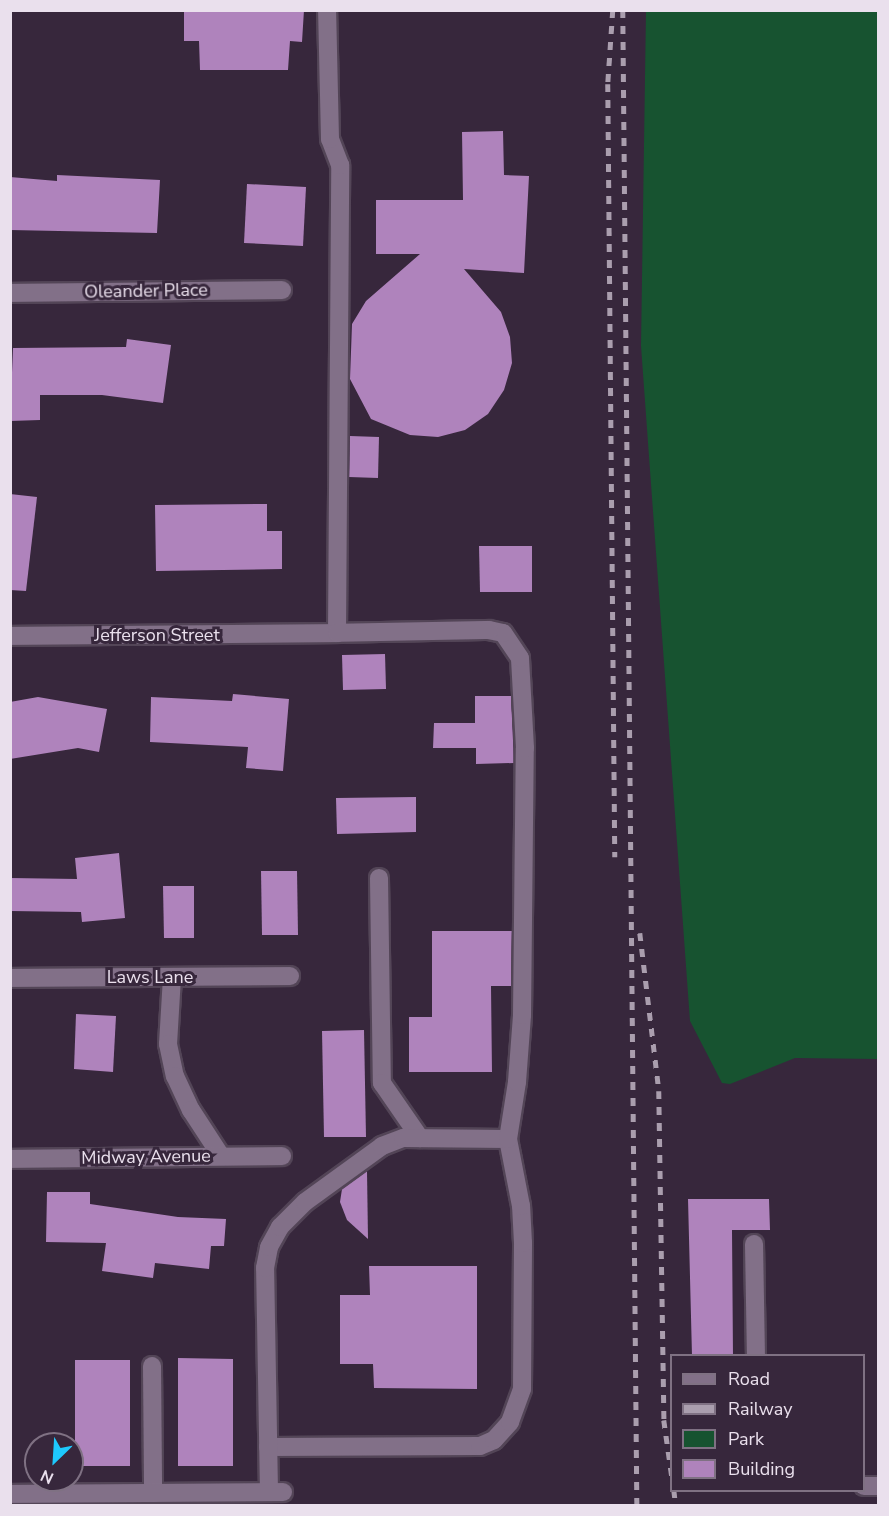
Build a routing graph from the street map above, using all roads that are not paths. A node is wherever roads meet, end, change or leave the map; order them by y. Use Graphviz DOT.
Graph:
graph roads {
  1 [pos="327,10"];
  2 [pos="282,290"];
  3 [pos="10,293"];
  4 [pos="337,633"];
  5 [pos="10,636"];
  6 [pos="379,878"];
  7 [pos="290,976"];
  8 [pos="172,977"];
  9 [pos="10,978"];
  10 [pos="420,1138"];
  11 [pos="508,1139"];
  12 [pos="221,1156"];
  13 [pos="282,1156"];
  14 [pos="10,1159"];
  15 [pos="754,1244"];
  16 [pos="756,1354"];
  17 [pos="152,1366"];
  18 [pos="268,1447"];
  19 [pos="153,1493"];
  20 [pos="10,1494"];
  21 [pos="224,1499"];
  1 -- 4 [label="street"];
  2 -- 3 [label="street, Oleander Place"];
  4 -- 5 [label="street, Jefferson Street"];
  4 -- 11 [label="street, Jefferson Street"];
  6 -- 10 [label="street"];
  7 -- 8 [label="street, Laws Lane"];
  8 -- 9 [label="street, Laws Lane"];
  8 -- 12 [label="street"];
  10 -- 11 [label="street"];
  10 -- 18 [label="street"];
  11 -- 18 [label="street, Jefferson Street"];
  12 -- 13 [label="street, Midway Avenue"];
  12 -- 14 [label="street, Midway Avenue"];
  15 -- 16 [label="street"];
  17 -- 19 [label="street"];
  18 -- 21 [label="street"];
  19 -- 20 [label="street"];
  19 -- 21 [label="street"];
}
